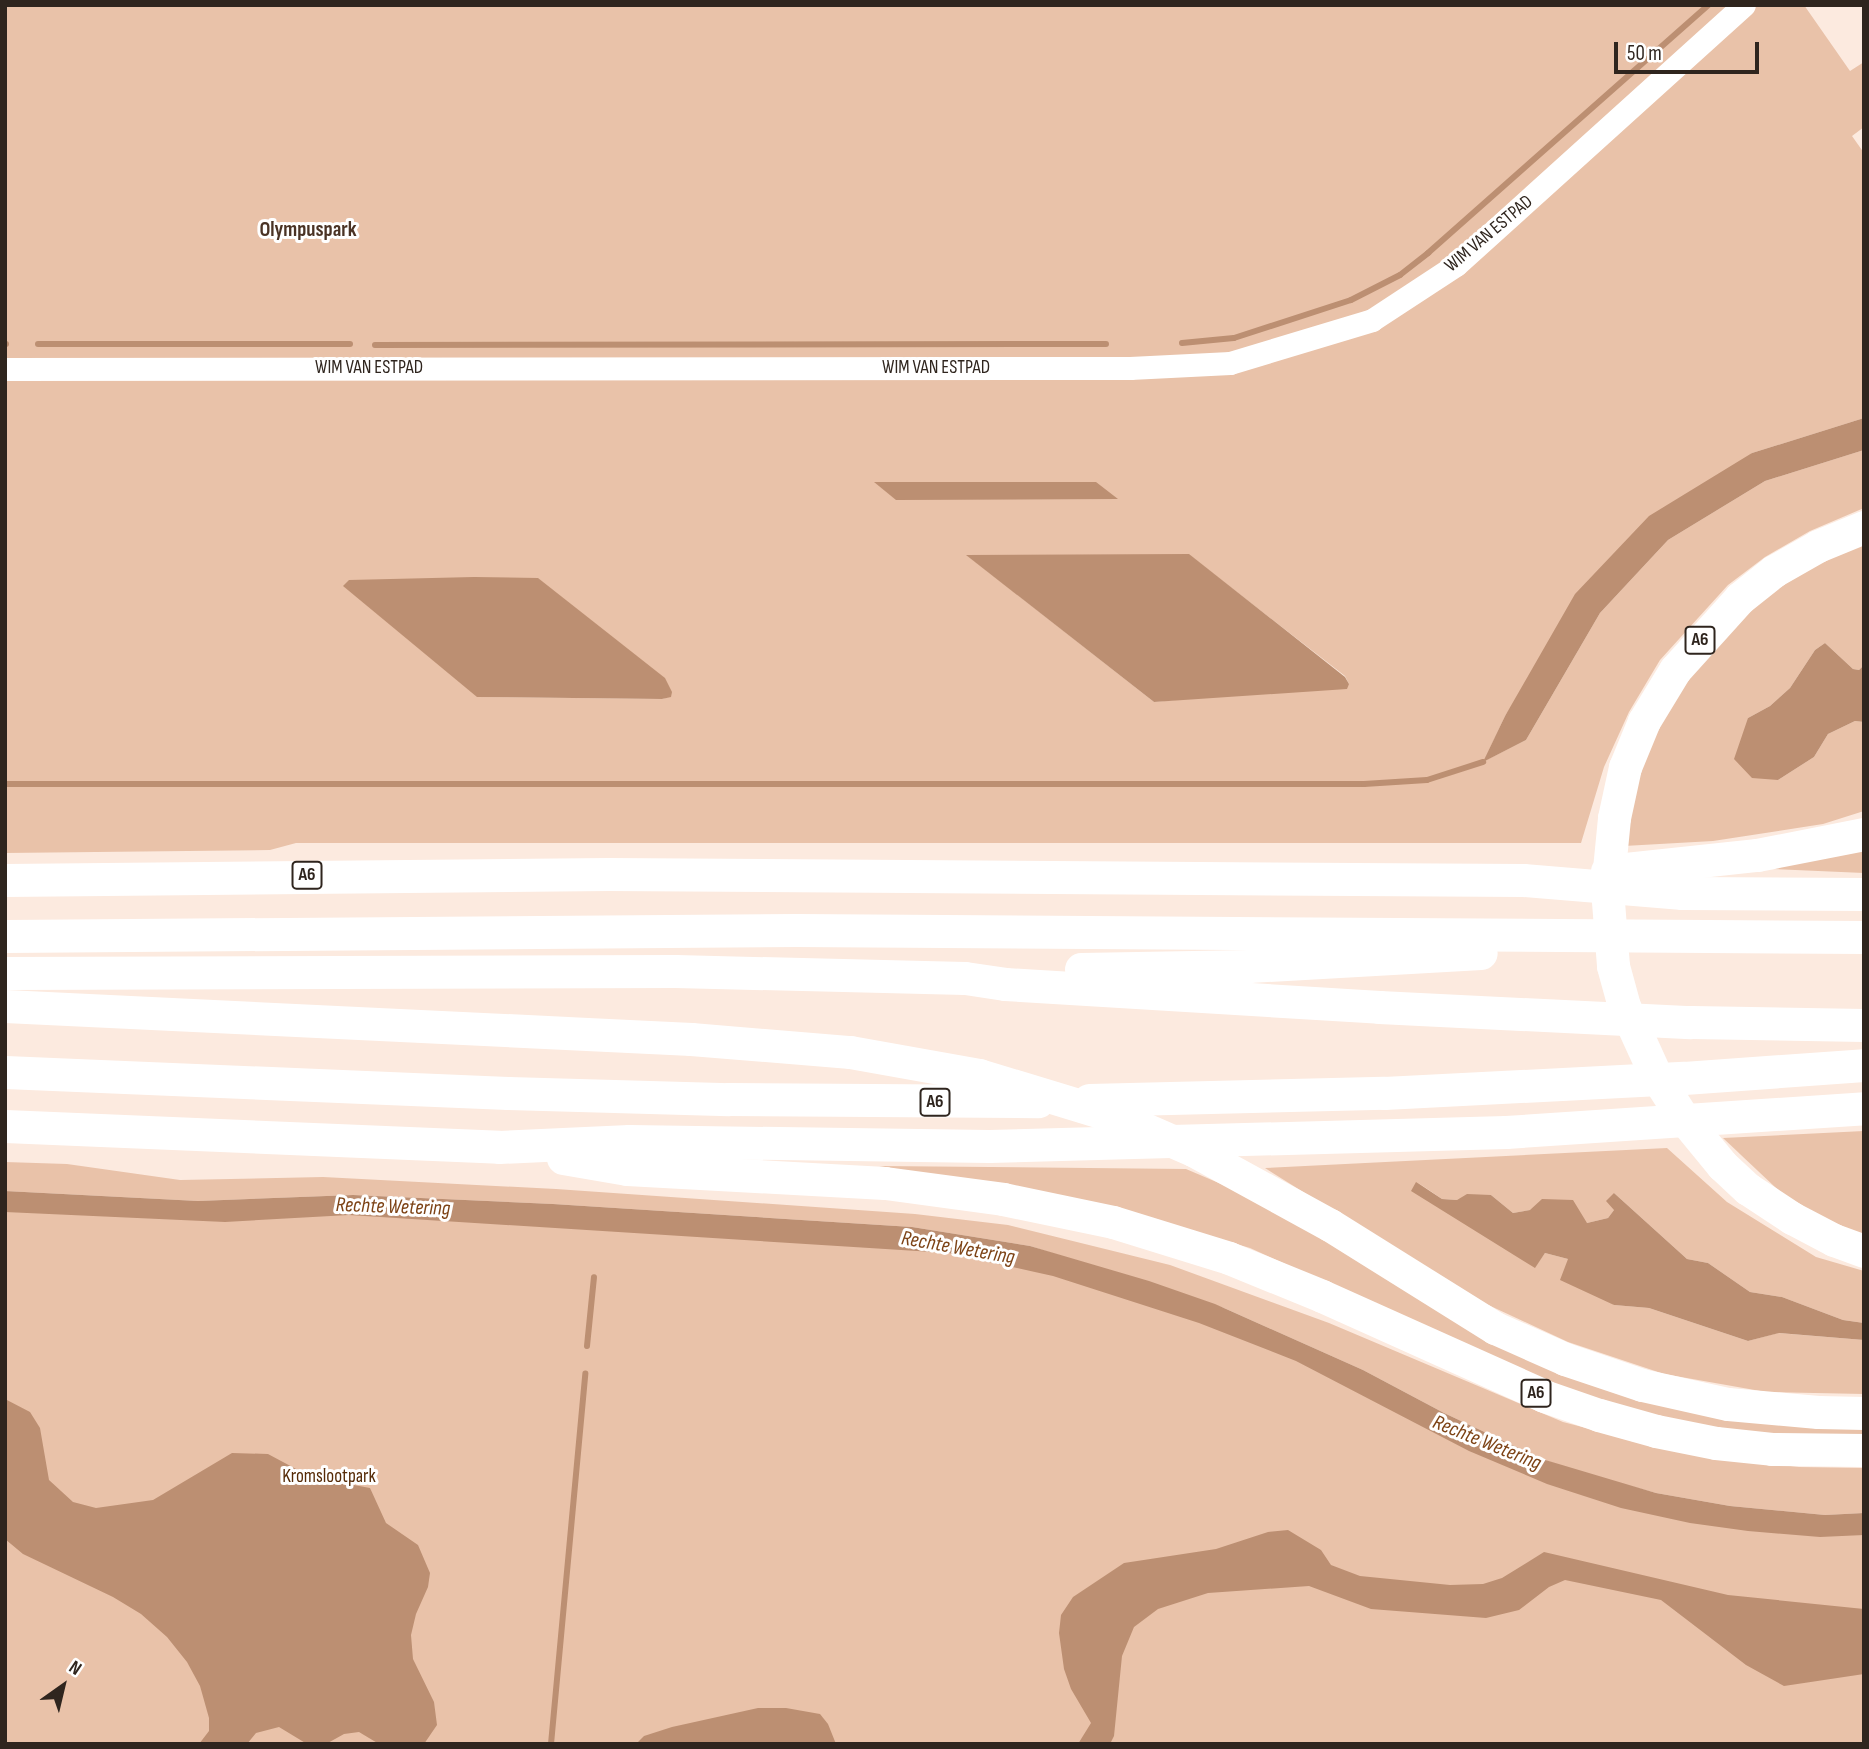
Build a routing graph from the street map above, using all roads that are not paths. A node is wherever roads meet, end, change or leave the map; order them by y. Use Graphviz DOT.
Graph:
graph roads {
  1 [pos="1744,5"];
  2 [pos="5,369"];
  3 [pos="1864,527"];
  4 [pos="1864,834"];
  5 [pos="5,880"];
  6 [pos="1523,880"];
  7 [pos="1864,894"];
  8 [pos="5,936"];
  9 [pos="1658,937"];
  10 [pos="1864,937"];
  11 [pos="5,973"];
  12 [pos="965,978"];
  13 [pos="5,1006"];
  14 [pos="1864,1025"];
  15 [pos="1864,1065"];
  16 [pos="5,1072"];
  17 [pos="1864,1108"];
  18 [pos="5,1126"];
  19 [pos="499,1147"];
  20 [pos="1864,1251"];
  21 [pos="1864,1413"];
  22 [pos="1864,1450"];
  1 -- 2 [label="street, WIM VAN ESTPAD"];
  3 -- 20 [label="highway, A6"];
  4 -- 6 [label="highway, A6"];
  5 -- 6 [label="highway, A6"];
  6 -- 7 [label="highway, A6"];
  8 -- 9 [label="highway"];
  9 -- 10 [label="highway"];
  9 -- 12 [label="highway"];
  11 -- 12 [label="highway"];
  12 -- 14 [label="highway"];
  13 -- 21 [label="highway, A6"];
  15 -- 16 [label="highway, A6"];
  17 -- 19 [label="highway, A6"];
  18 -- 19 [label="highway, A6"];
  19 -- 22 [label="highway, A6"];
}
